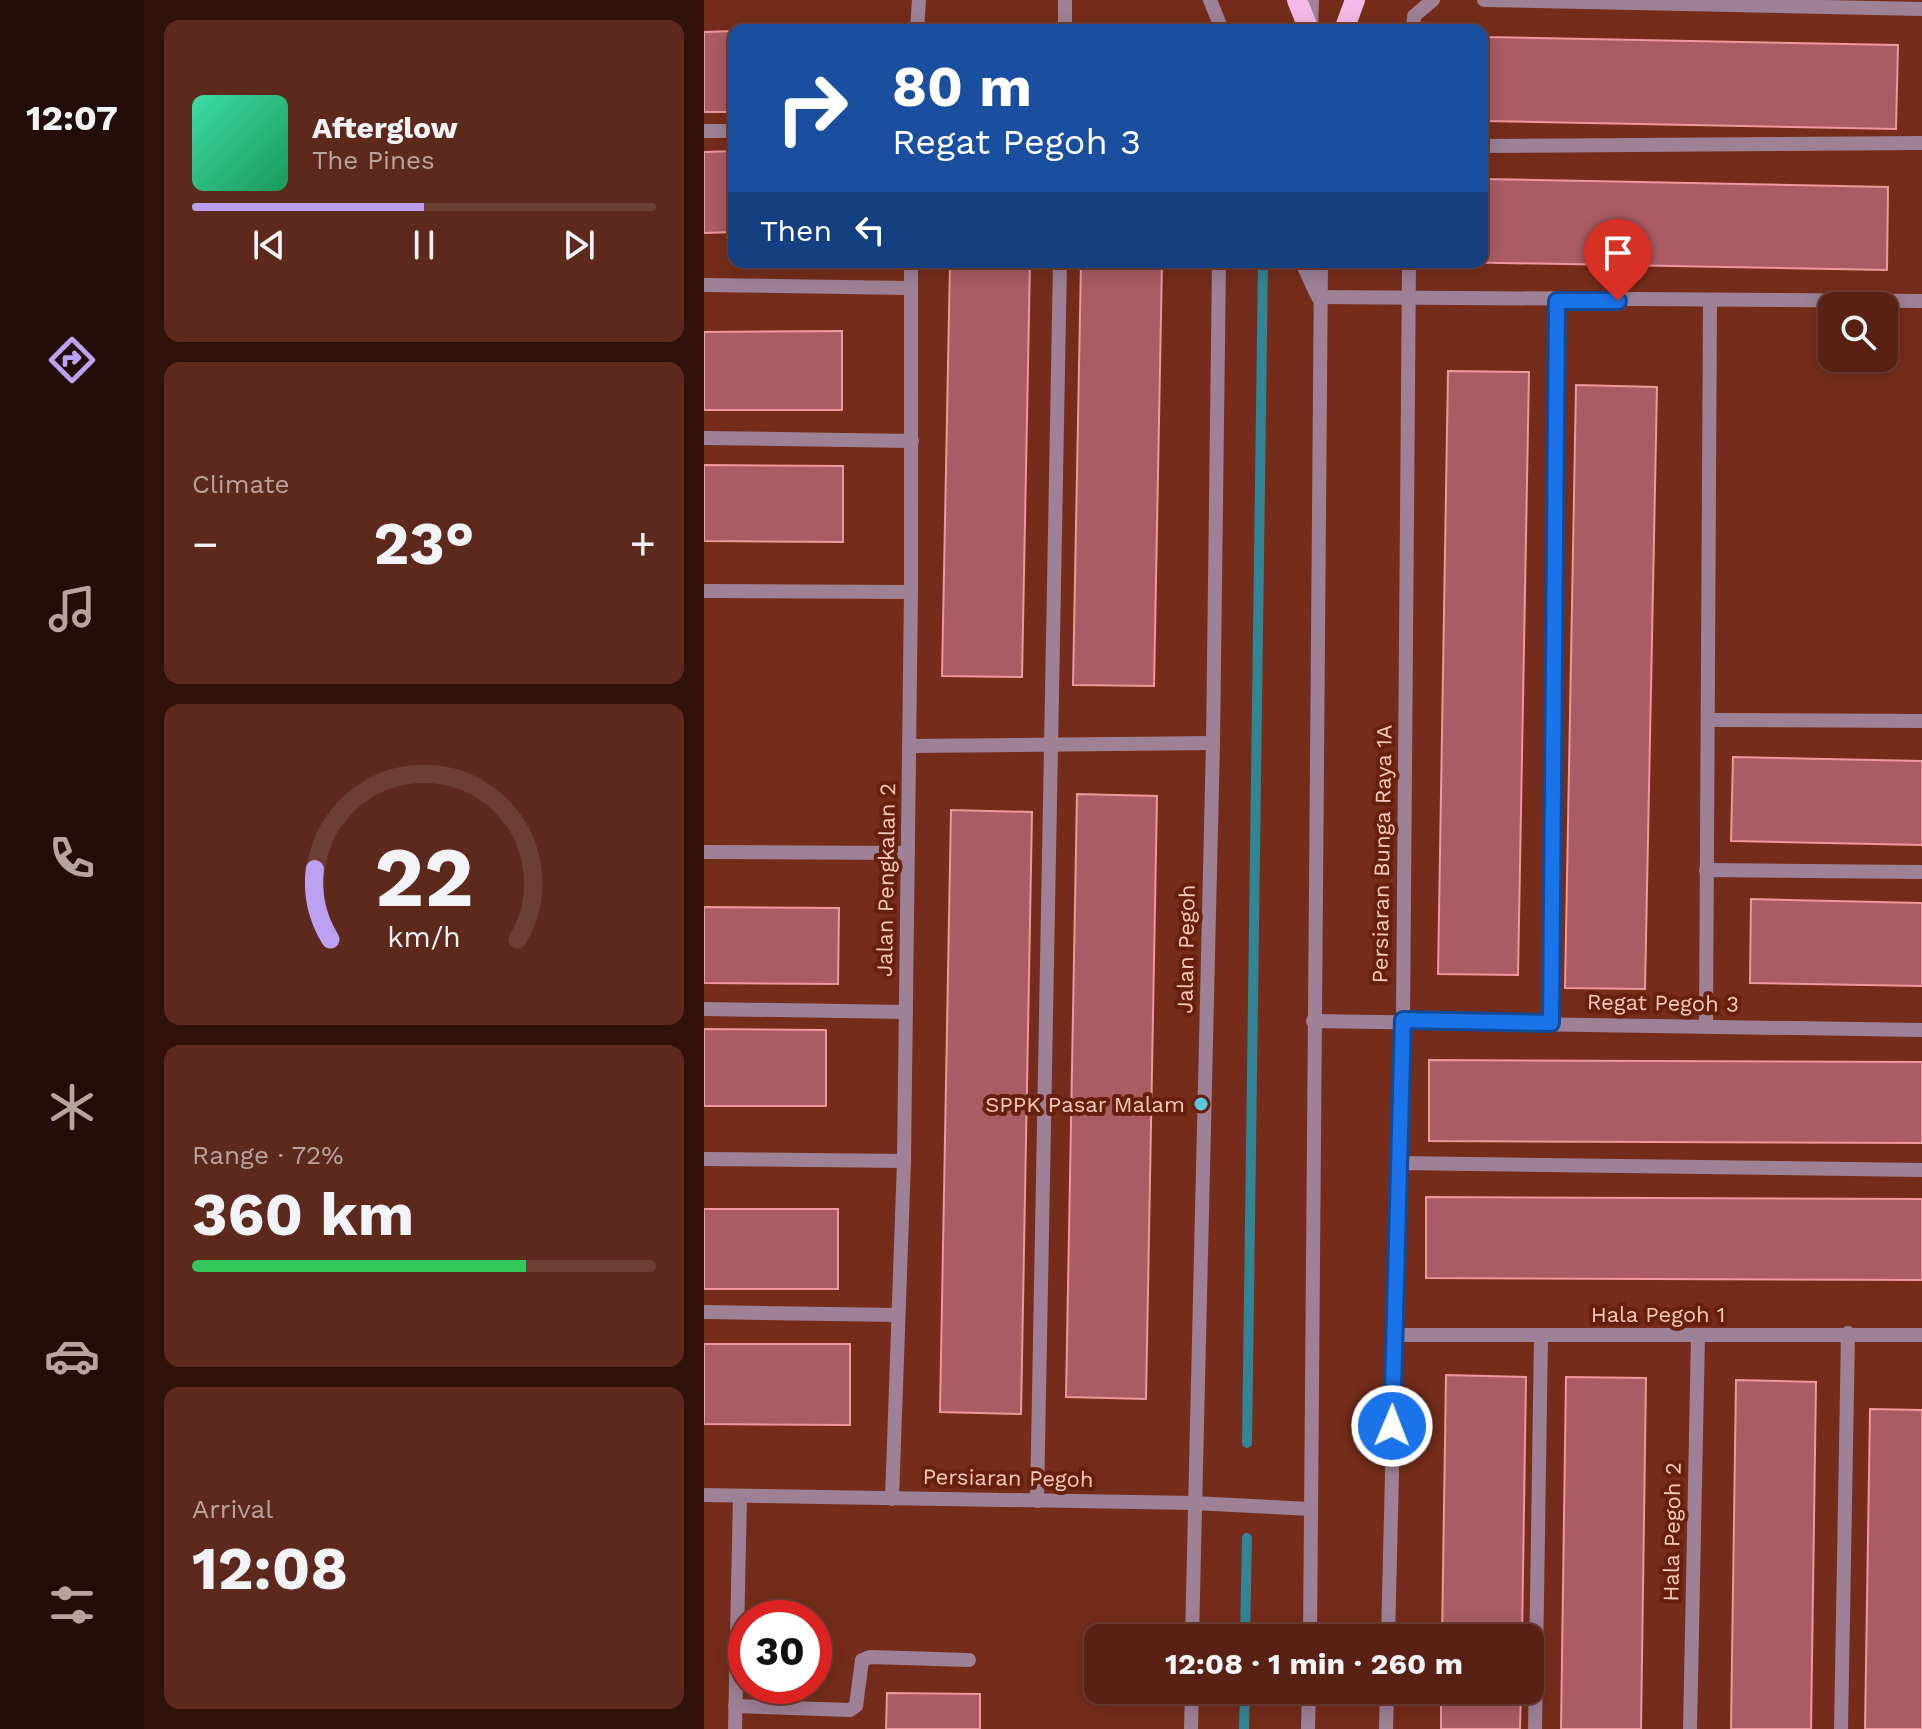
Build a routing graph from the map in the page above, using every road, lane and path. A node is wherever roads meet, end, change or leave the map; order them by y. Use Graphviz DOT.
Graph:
graph roads {
  1 [pos="919,0"];
  2 [pos="1065,0"];
  3 [pos="1211,0"];
  4 [pos="1297,0"];
  5 [pos="1312,0"];
  6 [pos="1347,0"];
  7 [pos="1355,0"];
  8 [pos="1433,0"];
  9 [pos="1484,0"];
  10 [pos="1922,9"];
  11 [pos="917,24"];
  12 [pos="1065,24"];
  13 [pos="1220,24"];
  14 [pos="1307,24"];
  15 [pos="1310,24"];
  16 [pos="1344,24"];
  17 [pos="1345,24"];
  18 [pos="1413,24"];
  19 [pos="704,131"];
  20 [pos="728,131"];
  21 [pos="1922,143"];
  22 [pos="1488,146"];
  23 [pos="911,268"];
  24 [pos="1060,268"];
  25 [pos="1219,268"];
  26 [pos="1305,268"];
  27 [pos="1320,268"];
  28 [pos="1409,268"];
  29 [pos="704,285"];
  30 [pos="910,288"];
  31 [pos="1318,297"];
  32 [pos="1409,300"];
  33 [pos="1710,300"];
  34 [pos="1557,301"];
  35 [pos="1922,301"];
  36 [pos="704,438"];
  37 [pos="912,441"];
  38 [pos="704,591"];
  39 [pos="911,592"];
  40 [pos="1708,720"];
  41 [pos="1922,721"];
  42 [pos="1213,743"];
  43 [pos="1049,745"];
  44 [pos="910,746"];
  45 [pos="704,852"];
  46 [pos="908,853"];
  47 [pos="1706,870"];
  48 [pos="1922,872"];
  49 [pos="704,1009"];
  50 [pos="906,1012"];
  51 [pos="1403,1020"];
  52 [pos="1313,1021"];
  53 [pos="1551,1023"];
  54 [pos="1706,1025"];
  55 [pos="1922,1030"];
  56 [pos="704,1159"];
  57 [pos="904,1161"];
  58 [pos="1398,1163"];
  59 [pos="1922,1170"];
  60 [pos="704,1312"];
  61 [pos="898,1315"];
  62 [pos="1848,1333"];
  63 [pos="1394,1335"];
  64 [pos="1922,1335"];
  65 [pos="1541,1336"];
  66 [pos="1698,1336"];
  67 [pos="704,1495"];
  68 [pos="740,1496"];
  69 [pos="892,1499"];
  70 [pos="1037,1501"];
  71 [pos="1194,1503"];
  72 [pos="1311,1509"];
  73 [pos="1192,1624"];
  74 [pos="1310,1624"];
  75 [pos="1388,1624"];
  76 [pos="969,1660"];
  77 [pos="1192,1704"];
  78 [pos="1309,1704"];
  79 [pos="1387,1704"];
  80 [pos="735,1706"];
  81 [pos="735,1729"];
  82 [pos="1191,1729"];
  83 [pos="1308,1729"];
  84 [pos="1386,1729"];
  85 [pos="1535,1729"];
  86 [pos="1690,1729"];
  87 [pos="1841,1729"];
  1 -- 11 [label="street"];
  2 -- 12 [label="street"];
  3 -- 13 [label="street"];
  4 -- 14 [label="main road"];
  5 -- 15 [label="street"];
  6 -- 16 [label="street"];
  7 -- 17 [label="main road"];
  8 -- 18 [label="street"];
  9 -- 10 [label="street"];
  19 -- 20 [label="street"];
  21 -- 22 [label="street"];
  23 -- 30 [label="street, Jalan Pengkalan 2"];
  24 -- 43 [label="street"];
  25 -- 42 [label="street, Jalan Pegoh"];
  26 -- 31 [label="street"];
  27 -- 31 [label="street"];
  28 -- 32 [label="street, Persiaran Bunga Raya 1A"];
  29 -- 30 [label="street"];
  30 -- 37 [label="street, Jalan Pengkalan 2"];
  31 -- 32 [label="street"];
  31 -- 52 [label="street"];
  32 -- 34 [label="street"];
  32 -- 51 [label="street, Persiaran Bunga Raya 1A"];
  33 -- 34 [label="street"];
  33 -- 35 [label="street"];
  33 -- 40 [label="street"];
  34 -- 53 [label="street"];
  36 -- 37 [label="street"];
  37 -- 39 [label="street, Jalan Pengkalan 2"];
  38 -- 39 [label="street"];
  39 -- 44 [label="street, Jalan Pengkalan 2"];
  40 -- 41 [label="street"];
  40 -- 47 [label="street"];
  42 -- 43 [label="street"];
  42 -- 71 [label="street, Jalan Pegoh"];
  43 -- 44 [label="street"];
  43 -- 70 [label="street"];
  44 -- 46 [label="street, Jalan Pengkalan 2"];
  45 -- 46 [label="street"];
  46 -- 50 [label="street, Jalan Pengkalan 2"];
  47 -- 48 [label="street"];
  47 -- 54 [label="street"];
  49 -- 50 [label="street"];
  50 -- 57 [label="street, Jalan Pengkalan 2"];
  51 -- 52 [label="street, Regat Pegoh 3"];
  51 -- 53 [label="street, Regat Pegoh 3"];
  51 -- 58 [label="street, Persiaran Bunga Raya 1A"];
  52 -- 72 [label="street"];
  53 -- 54 [label="street, Regat Pegoh 3"];
  54 -- 55 [label="street, Regat Pegoh 3"];
  56 -- 57 [label="street"];
  57 -- 61 [label="street, Jalan Pengkalan 2"];
  58 -- 59 [label="street"];
  58 -- 63 [label="street, Persiaran Bunga Raya 1A"];
  60 -- 61 [label="street"];
  61 -- 69 [label="street, Jalan Pengkalan 2"];
  62 -- 64 [label="street, Hala Pegoh 1"];
  62 -- 66 [label="street, Hala Pegoh 1"];
  62 -- 87 [label="street"];
  63 -- 65 [label="street, Hala Pegoh 1"];
  63 -- 75 [label="street, Persiaran Bunga Raya 1A"];
  65 -- 66 [label="street, Hala Pegoh 1"];
  65 -- 85 [label="street"];
  66 -- 86 [label="street, Hala Pegoh 2"];
  67 -- 68 [label="street, Persiaran Pegoh"];
  68 -- 69 [label="street, Persiaran Pegoh"];
  68 -- 80 [label="street"];
  69 -- 70 [label="street, Persiaran Pegoh"];
  70 -- 71 [label="street, Persiaran Pegoh"];
  71 -- 72 [label="street, Persiaran Pegoh"];
  71 -- 73 [label="street, Jalan Pegoh"];
  72 -- 74 [label="street"];
  76 -- 80 [label="street"];
  77 -- 82 [label="street"];
  78 -- 83 [label="street"];
  79 -- 84 [label="street"];
  80 -- 81 [label="street"];
}
